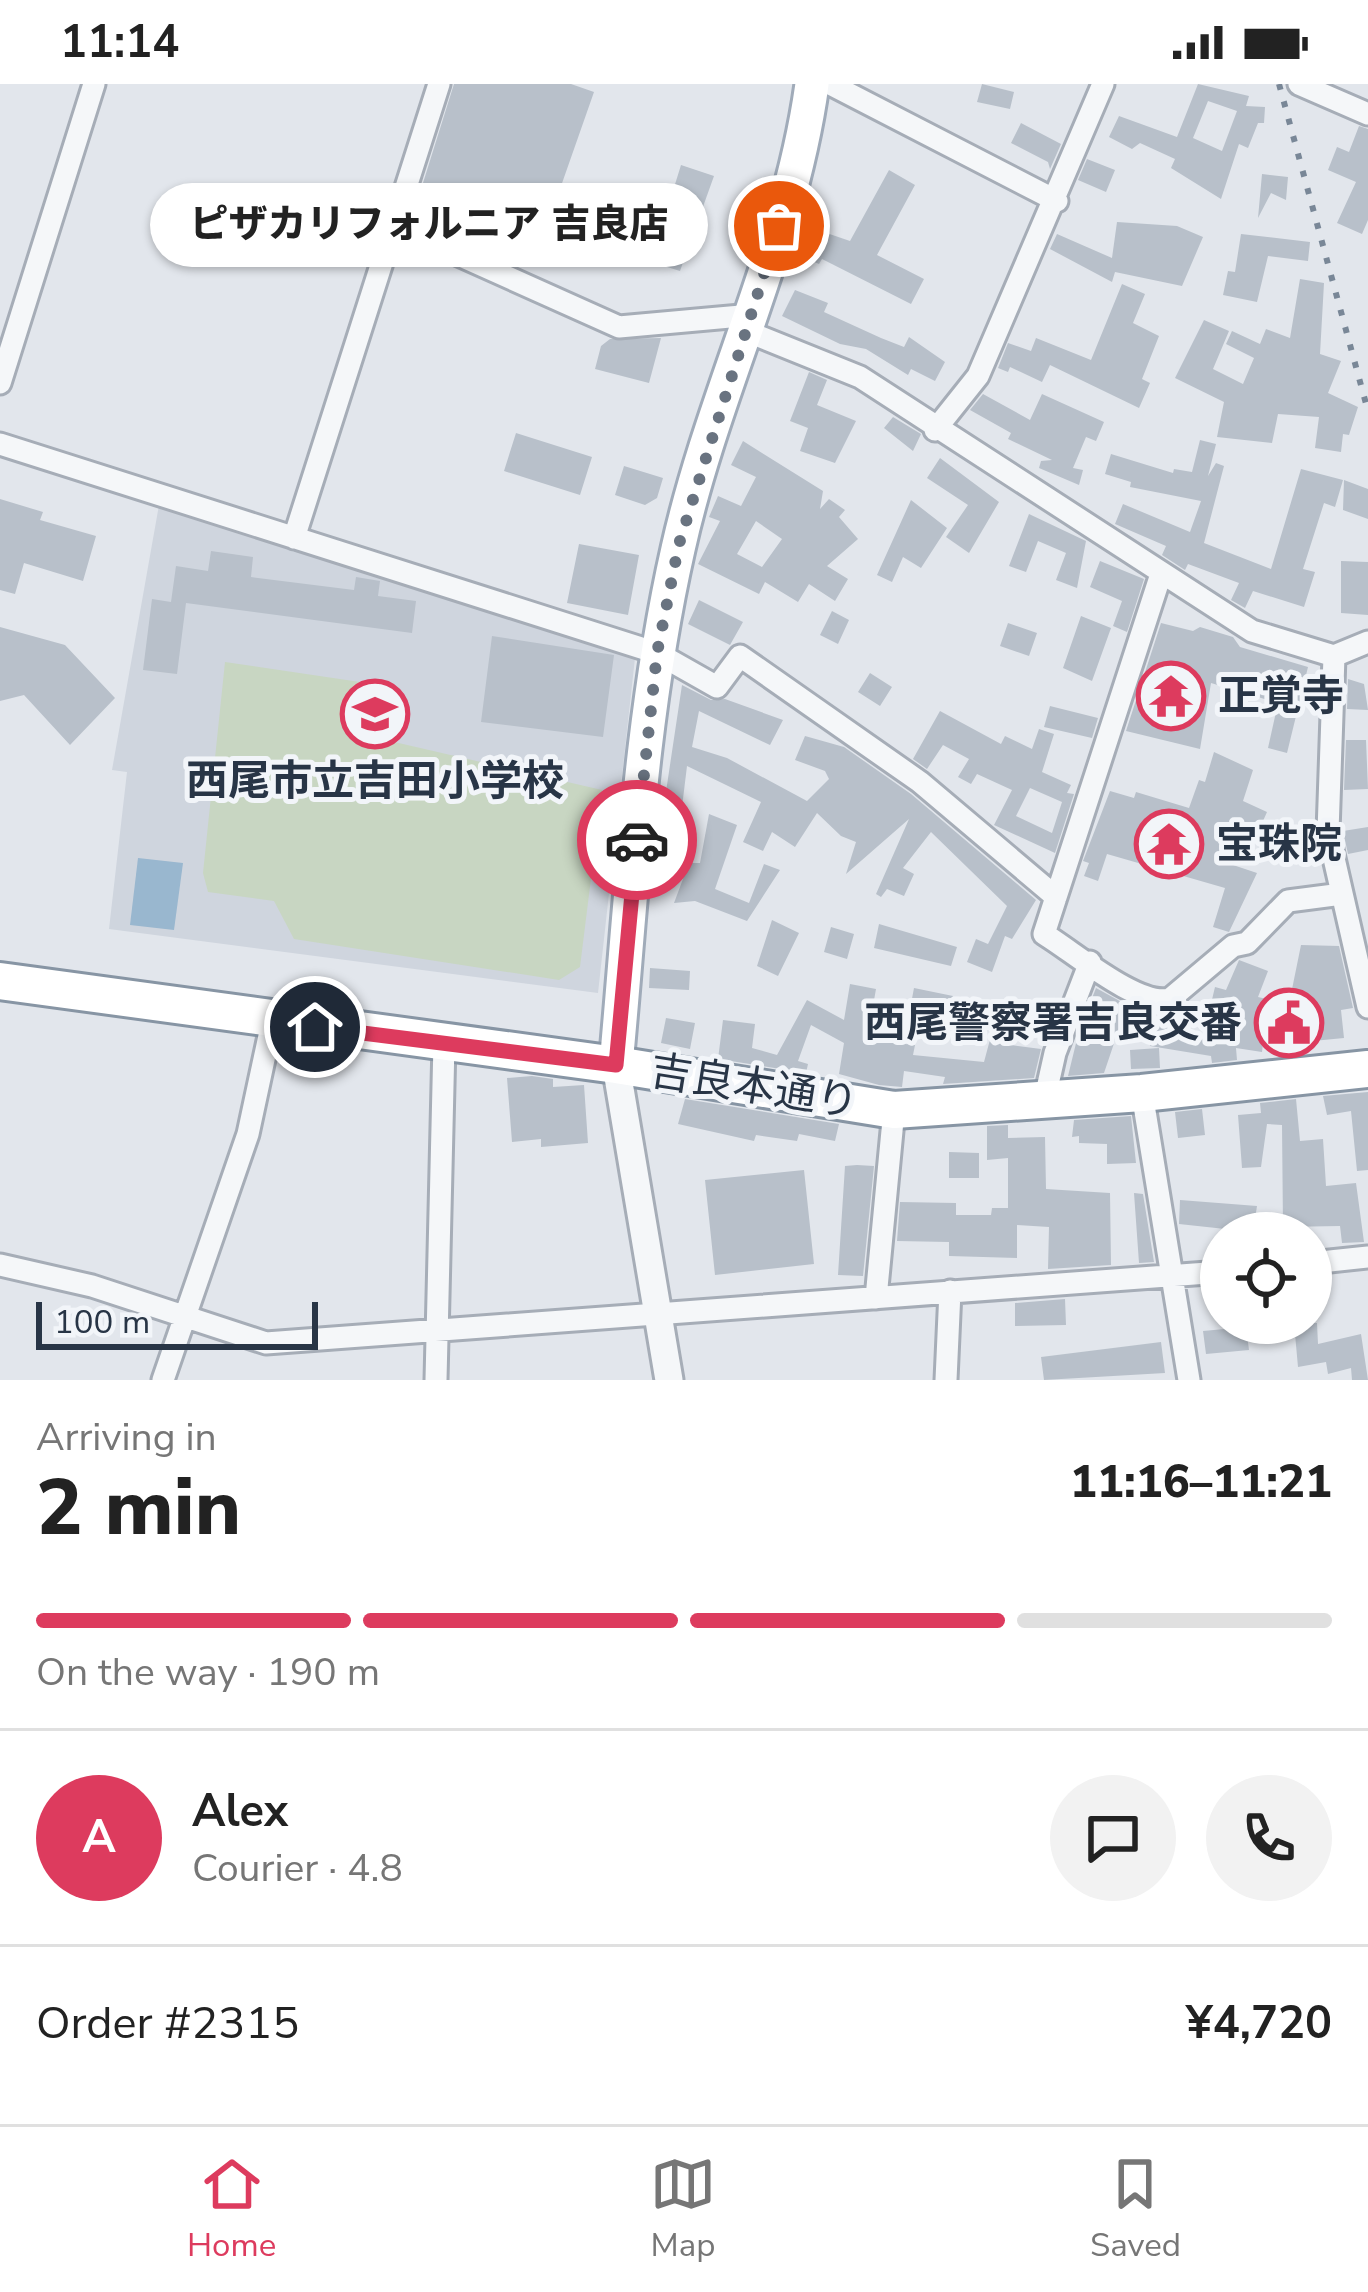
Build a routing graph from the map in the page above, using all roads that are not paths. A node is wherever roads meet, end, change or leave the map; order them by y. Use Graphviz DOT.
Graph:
graph roads {
  1 [pos="94,84"];
  2 [pos="439,84"];
  3 [pos="812,84"];
  4 [pos="830,84"];
  5 [pos="1103,84"];
  6 [pos="1299,84"];
  7 [pos="1368,114"];
  8 [pos="1057,201"];
  9 [pos="394,226"];
  10 [pos="749,323"];
  11 [pos="0,383"];
  12 [pos="934,430"];
  13 [pos="0,444"];
  14 [pos="294,538"];
  15 [pos="1160,574"];
  16 [pos="1368,642"];
  17 [pos="657,653"];
  18 [pos="1334,656"];
  19 [pos="1342,894"];
  20 [pos="1056,897"];
  21 [pos="1090,962"];
  22 [pos="0,982"];
  23 [pos="1368,1007"];
  24 [pos="272,1022"];
  25 [pos="443,1043"];
  26 [pos="616,1065"];
  27 [pos="1368,1069"];
  28 [pos="1142,1093"];
  29 [pos="1044,1102"];
  30 [pos="895,1110"];
  31 [pos="1368,1257"];
  32 [pos="1332,1261"];
  33 [pos="0,1265"];
  34 [pos="1200,1274"];
  35 [pos="1170,1277"];
  36 [pos="950,1292"];
  37 [pos="876,1298"];
  38 [pos="659,1313"];
  39 [pos="185,1318"];
  40 [pos="436,1329"];
  41 [pos="164,1380"];
  42 [pos="436,1380"];
  43 [pos="670,1380"];
  44 [pos="946,1380"];
  45 [pos="1189,1380"];
  1 -- 11 [label="street"];
  2 -- 9 [label="street"];
  3 -- 10 [label="main road"];
  4 -- 8 [label="street"];
  5 -- 8 [label="street"];
  6 -- 7 [label="street"];
  8 -- 12 [label="street"];
  9 -- 10 [label="street"];
  9 -- 14 [label="street"];
  10 -- 12 [label="street"];
  10 -- 17 [label="main road"];
  12 -- 15 [label="street"];
  13 -- 14 [label="street"];
  14 -- 17 [label="street"];
  15 -- 18 [label="street"];
  15 -- 20 [label="street"];
  16 -- 18 [label="street"];
  17 -- 20 [label="street"];
  17 -- 26 [label="main road"];
  18 -- 19 [label="street"];
  19 -- 21 [label="street"];
  19 -- 23 [label="street"];
  20 -- 21 [label="street"];
  21 -- 29 [label="street"];
  22 -- 24 [label="highway, 吉良本通り"];
  24 -- 25 [label="highway, 吉良本通り"];
  24 -- 39 [label="street"];
  25 -- 26 [label="highway, 吉良本通り"];
  25 -- 40 [label="street"];
  26 -- 30 [label="highway, 吉良本通り"];
  26 -- 38 [label="street"];
  27 -- 28 [label="highway, 吉良本通り"];
  28 -- 29 [label="highway, 吉良本通り"];
  28 -- 35 [label="street"];
  29 -- 30 [label="highway, 吉良本通り"];
  30 -- 37 [label="street"];
  31 -- 32 [label="street"];
  33 -- 39 [label="street"];
  34 -- 35 [label="street"];
  35 -- 36 [label="street"];
  35 -- 45 [label="street"];
  36 -- 37 [label="street"];
  36 -- 44 [label="street"];
  37 -- 38 [label="street"];
  38 -- 40 [label="street"];
  38 -- 43 [label="street"];
  39 -- 40 [label="street"];
  39 -- 41 [label="street"];
  40 -- 42 [label="street"];
}
